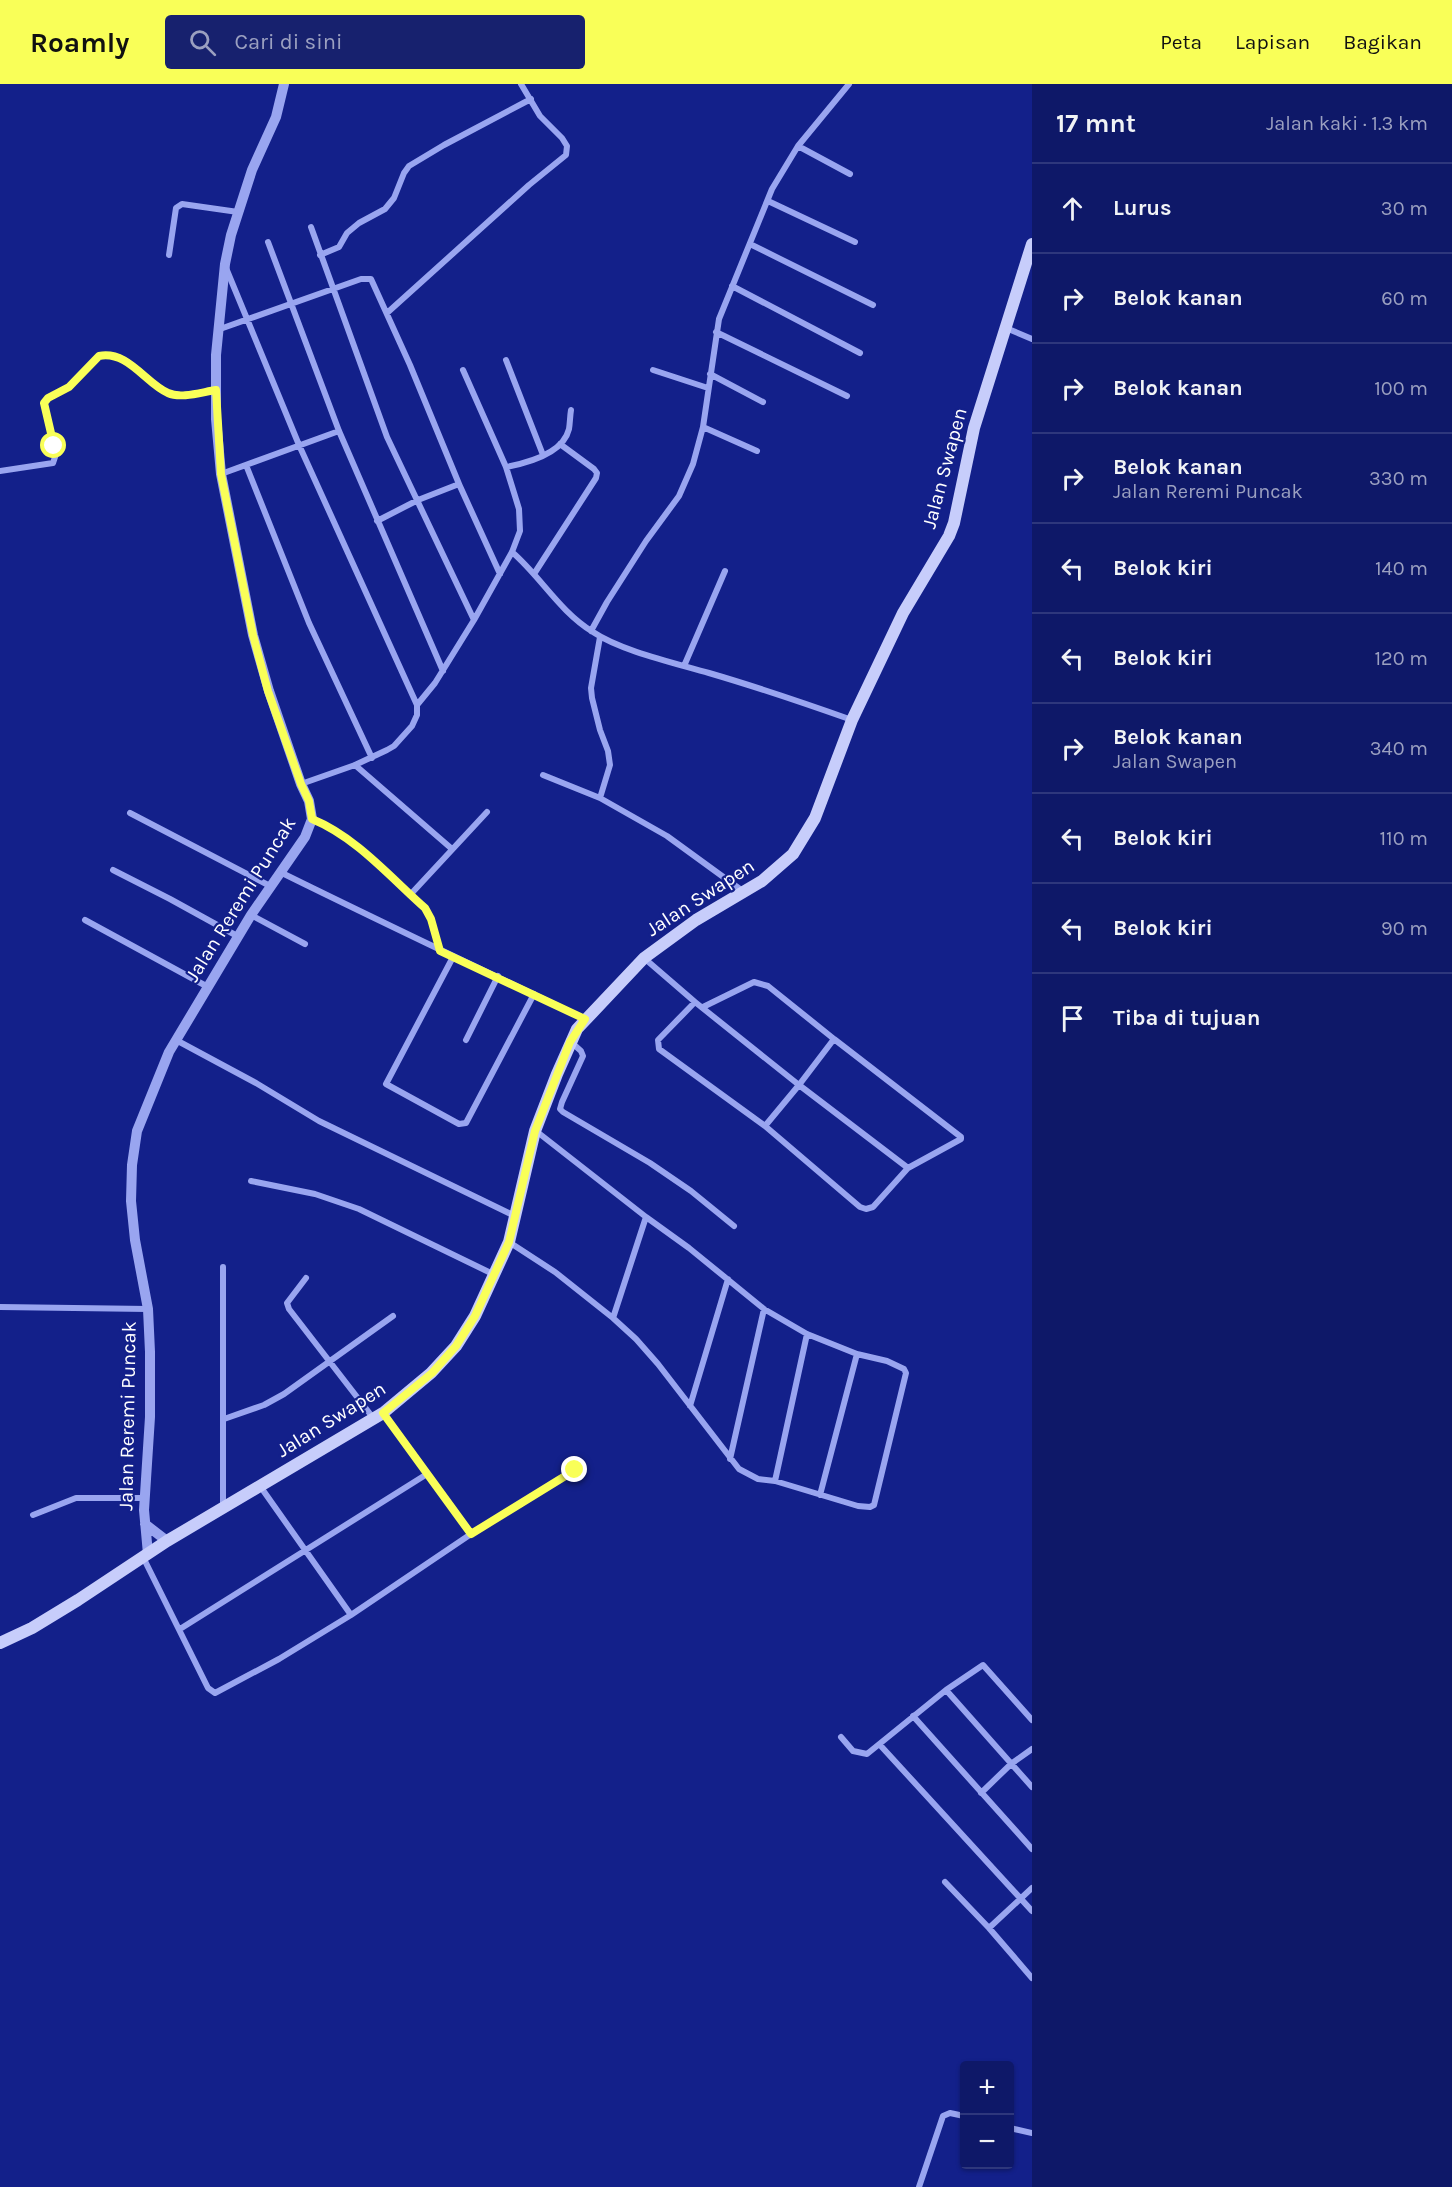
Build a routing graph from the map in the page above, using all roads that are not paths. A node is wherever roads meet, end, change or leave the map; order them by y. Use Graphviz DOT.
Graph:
graph roads {
  1 [pos="284,84"];
  2 [pos="521,84"];
  3 [pos="849,84"];
  4 [pos="531,99"];
  5 [pos="798,146"];
  6 [pos="850,174"];
  7 [pos="768,201"];
  8 [pos="238,212"];
  9 [pos="311,227"];
  10 [pos="268,242"];
  11 [pos="855,242"];
  12 [pos="1032,243"];
  13 [pos="750,244"];
  14 [pos="169,255"];
  15 [pos="320,255"];
  16 [pos="225,264"];
  17 [pos="732,286"];
  18 [pos="334,289"];
  19 [pos="290,303"];
  20 [pos="873,305"];
  21 [pos="387,313"];
  22 [pos="249,319"];
  23 [pos="1006,328"];
  24 [pos="220,329"];
  25 [pos="716,332"];
  26 [pos="1032,339"];
  27 [pos="860,353"];
  28 [pos="506,360"];
  29 [pos="463,370"];
  30 [pos="654,370"];
  31 [pos="710,374"];
  32 [pos="708,388"];
  33 [pos="216,390"];
  34 [pos="847,396"];
  35 [pos="763,402"];
  36 [pos="571,410"];
  37 [pos="703,427"];
  38 [pos="339,431"];
  39 [pos="560,444"];
  40 [pos="300,446"];
  41 [pos="757,451"];
  42 [pos="543,455"];
  43 [pos="246,465"];
  44 [pos="506,467"];
  45 [pos="0,471"];
  46 [pos="221,474"];
  47 [pos="459,484"];
  48 [pos="418,500"];
  49 [pos="377,521"];
  50 [pos="512,552"];
  51 [pos="725,571"];
  52 [pos="500,574"];
  53 [pos="534,574"];
  54 [pos="474,620"];
  55 [pos="591,631"];
  56 [pos="600,637"];
  57 [pos="684,666"];
  58 [pos="442,671"];
  59 [pos="417,705"];
  60 [pos="852,720"];
  61 [pos="372,758"];
  62 [pos="355,765"];
  63 [pos="543,775"];
  64 [pos="301,784"];
  65 [pos="600,798"];
  66 [pos="487,812"];
  67 [pos="130,813"];
  68 [pos="312,819"];
  69 [pos="452,849"];
  70 [pos="113,870"];
  71 [pos="280,872"];
  72 [pos="270,886"];
  73 [pos="745,893"];
  74 [pos="410,895"];
  75 [pos="251,915"];
  76 [pos="84,920"];
  77 [pos="239,937"];
  78 [pos="305,944"];
  79 [pos="440,951"];
  80 [pos="453,957"];
  81 [pos="644,958"];
  82 [pos="498,976"];
  83 [pos="208,987"];
  84 [pos="534,994"];
  85 [pos="695,1002"];
  86 [pos="703,1007"];
  87 [pos="585,1019"];
  88 [pos="834,1039"];
  89 [pos="176,1040"];
  90 [pos="466,1040"];
  91 [pos="570,1042"];
  92 [pos="799,1085"];
  93 [pos="765,1126"];
  94 [pos="535,1131"];
  95 [pos="908,1168"];
  96 [pos="251,1181"];
  97 [pos="515,1216"];
  98 [pos="645,1217"];
  99 [pos="734,1226"];
  100 [pos="509,1242"];
  101 [pos="223,1267"];
  102 [pos="495,1275"];
  103 [pos="306,1278"];
  104 [pos="728,1279"];
  105 [pos="0,1307"];
  106 [pos="148,1309"];
  107 [pos="764,1309"];
  108 [pos="393,1316"];
  109 [pos="613,1318"];
  110 [pos="807,1334"];
  111 [pos="857,1354"];
  112 [pos="330,1361"];
  113 [pos="690,1406"];
  114 [pos="378,1416"];
  115 [pos="224,1419"];
  116 [pos="730,1459"];
  117 [pos="575,1470"];
  118 [pos="427,1474"];
  119 [pos="775,1481"];
  120 [pos="260,1485"];
  121 [pos="820,1495"];
  122 [pos="144,1498"];
  123 [pos="224,1507"];
  124 [pos="33,1515"];
  125 [pos="145,1524"];
  126 [pos="471,1534"];
  127 [pos="167,1541"];
  128 [pos="306,1551"];
  129 [pos="145,1555"];
  130 [pos="351,1615"];
  131 [pos="180,1629"];
  132 [pos="0,1644"];
  133 [pos="946,1690"];
  134 [pos="913,1716"];
  135 [pos="1032,1720"];
  136 [pos="841,1737"];
  137 [pos="880,1745"];
  138 [pos="1032,1749"];
  139 [pos="1011,1764"];
  140 [pos="1032,1787"];
  141 [pos="981,1793"];
  142 [pos="1032,1849"];
  143 [pos="945,1882"];
  144 [pos="1032,1888"];
  145 [pos="1021,1899"];
  146 [pos="1032,1911"];
  147 [pos="989,1928"];
  148 [pos="1032,1978"];
  149 [pos="960,2115"];
  150 [pos="1014,2129"];
  151 [pos="1032,2133"];
  152 [pos="919,2187"];
  1 -- 8 [label="street, Jalan Reremi Puncak"];
  2 -- 4 [label="street"];
  3 -- 5 [label="street"];
  4 -- 15 [label="street"];
  4 -- 21 [label="street"];
  5 -- 6 [label="street"];
  5 -- 7 [label="street"];
  7 -- 11 [label="street"];
  7 -- 13 [label="street"];
  8 -- 14 [label="street"];
  8 -- 16 [label="street, Jalan Reremi Puncak"];
  9 -- 15 [label="street"];
  10 -- 19 [label="street"];
  12 -- 23 [label="main road, Jalan Swapen"];
  13 -- 17 [label="street"];
  13 -- 20 [label="street"];
  15 -- 18 [label="street"];
  16 -- 22 [label="street"];
  16 -- 24 [label="street, Jalan Reremi Puncak"];
  17 -- 25 [label="street"];
  17 -- 27 [label="street"];
  18 -- 19 [label="street"];
  18 -- 21 [label="street"];
  18 -- 48 [label="street"];
  19 -- 22 [label="street"];
  19 -- 38 [label="street"];
  21 -- 47 [label="street"];
  22 -- 24 [label="street"];
  22 -- 40 [label="street"];
  23 -- 26 [label="street"];
  23 -- 60 [label="main road, Jalan Swapen"];
  24 -- 33 [label="street, Jalan Reremi Puncak"];
  25 -- 31 [label="street"];
  25 -- 34 [label="street"];
  28 -- 42 [label="street"];
  29 -- 44 [label="street"];
  30 -- 32 [label="street"];
  31 -- 32 [label="street"];
  31 -- 35 [label="street"];
  32 -- 37 [label="street"];
  33 -- 45 [label="street"];
  33 -- 46 [label="street, Jalan Reremi Puncak"];
  36 -- 39 [label="street"];
  37 -- 41 [label="street"];
  37 -- 55 [label="street"];
  38 -- 40 [label="street"];
  38 -- 49 [label="street"];
  39 -- 42 [label="street"];
  39 -- 53 [label="street"];
  40 -- 43 [label="street"];
  40 -- 59 [label="street"];
  42 -- 44 [label="street"];
  43 -- 46 [label="street"];
  43 -- 61 [label="street"];
  44 -- 50 [label="street"];
  46 -- 64 [label="street, Jalan Reremi Puncak"];
  47 -- 48 [label="street"];
  47 -- 52 [label="street"];
  48 -- 49 [label="street"];
  48 -- 54 [label="street"];
  49 -- 58 [label="street"];
  50 -- 52 [label="street"];
  50 -- 53 [label="street"];
  51 -- 57 [label="street"];
  52 -- 54 [label="street"];
  53 -- 55 [label="street"];
  54 -- 58 [label="street"];
  55 -- 56 [label="street"];
  56 -- 57 [label="street"];
  56 -- 65 [label="street"];
  57 -- 60 [label="street"];
  58 -- 59 [label="street"];
  59 -- 61 [label="street"];
  60 -- 73 [label="main road, Jalan Swapen"];
  61 -- 62 [label="street"];
  62 -- 64 [label="street"];
  62 -- 69 [label="street"];
  63 -- 65 [label="street"];
  64 -- 68 [label="street, Jalan Reremi Puncak"];
  65 -- 73 [label="street"];
  66 -- 69 [label="street"];
  67 -- 72 [label="street"];
  68 -- 71 [label="street, Jalan Reremi Puncak"];
  68 -- 74 [label="street"];
  69 -- 74 [label="street"];
  70 -- 77 [label="street"];
  71 -- 72 [label="street, Jalan Reremi Puncak"];
  71 -- 79 [label="street"];
  72 -- 75 [label="street, Jalan Reremi Puncak"];
  73 -- 81 [label="main road, Jalan Swapen"];
  74 -- 79 [label="street"];
  75 -- 77 [label="street, Jalan Reremi Puncak"];
  75 -- 78 [label="street"];
  76 -- 83 [label="street"];
  77 -- 83 [label="street, Jalan Reremi Puncak"];
  79 -- 80 [label="street"];
  80 -- 82 [label="street"];
  80 -- 84 [label="street"];
  81 -- 85 [label="street"];
  81 -- 87 [label="main road, Jalan Swapen"];
  82 -- 84 [label="street"];
  82 -- 90 [label="street"];
  83 -- 89 [label="street, Jalan Reremi Puncak"];
  84 -- 87 [label="street"];
  85 -- 86 [label="street"];
  85 -- 93 [label="street"];
  86 -- 88 [label="street"];
  86 -- 92 [label="street"];
  87 -- 91 [label="main road, Jalan Swapen"];
  88 -- 92 [label="street"];
  88 -- 95 [label="street"];
  89 -- 97 [label="street"];
  89 -- 106 [label="street, Jalan Reremi Puncak"];
  91 -- 94 [label="main road, Jalan Swapen"];
  91 -- 99 [label="street"];
  92 -- 93 [label="street"];
  92 -- 95 [label="street"];
  93 -- 95 [label="street"];
  94 -- 97 [label="main road, Jalan Swapen"];
  94 -- 98 [label="street"];
  96 -- 102 [label="street"];
  97 -- 100 [label="main road, Jalan Swapen"];
  98 -- 104 [label="street"];
  98 -- 109 [label="street"];
  100 -- 102 [label="main road, Jalan Swapen"];
  100 -- 109 [label="street"];
  101 -- 115 [label="street"];
  102 -- 114 [label="main road, Jalan Swapen"];
  103 -- 112 [label="street"];
  104 -- 107 [label="street"];
  104 -- 113 [label="street"];
  105 -- 106 [label="street"];
  106 -- 122 [label="street, Jalan Reremi Puncak"];
  107 -- 110 [label="street"];
  107 -- 116 [label="street"];
  108 -- 112 [label="street"];
  109 -- 113 [label="street"];
  110 -- 111 [label="street"];
  110 -- 119 [label="street"];
  111 -- 121 [label="street"];
  111 -- 121 [label="street"];
  112 -- 114 [label="street"];
  112 -- 115 [label="street"];
  113 -- 116 [label="street"];
  114 -- 118 [label="street"];
  114 -- 120 [label="main road, Jalan Swapen"];
  115 -- 123 [label="street"];
  116 -- 119 [label="street"];
  117 -- 126 [label="street"];
  118 -- 126 [label="street"];
  118 -- 128 [label="street"];
  119 -- 121 [label="street"];
  120 -- 123 [label="main road, Jalan Swapen"];
  120 -- 128 [label="street"];
  122 -- 124 [label="street"];
  122 -- 125 [label="street, Jalan Reremi Puncak"];
  123 -- 127 [label="main road, Jalan Swapen"];
  125 -- 127 [label="street, Jalan Reremi Puncak"];
  125 -- 129 [label="street, Jalan Reremi Puncak"];
  126 -- 130 [label="street"];
  127 -- 129 [label="main road"];
  128 -- 130 [label="street"];
  128 -- 131 [label="street"];
  129 -- 131 [label="street"];
  129 -- 132 [label="main road"];
  130 -- 131 [label="street"];
  133 -- 134 [label="street"];
  133 -- 135 [label="street"];
  133 -- 139 [label="street"];
  134 -- 137 [label="street"];
  134 -- 141 [label="street"];
  136 -- 137 [label="street"];
  137 -- 145 [label="street"];
  138 -- 139 [label="street"];
  139 -- 140 [label="street"];
  139 -- 141 [label="street"];
  141 -- 142 [label="street"];
  143 -- 147 [label="street"];
  144 -- 145 [label="street"];
  145 -- 146 [label="street"];
  145 -- 147 [label="street"];
  147 -- 148 [label="street"];
  149 -- 152 [label="street"];
  150 -- 151 [label="street"];
}
